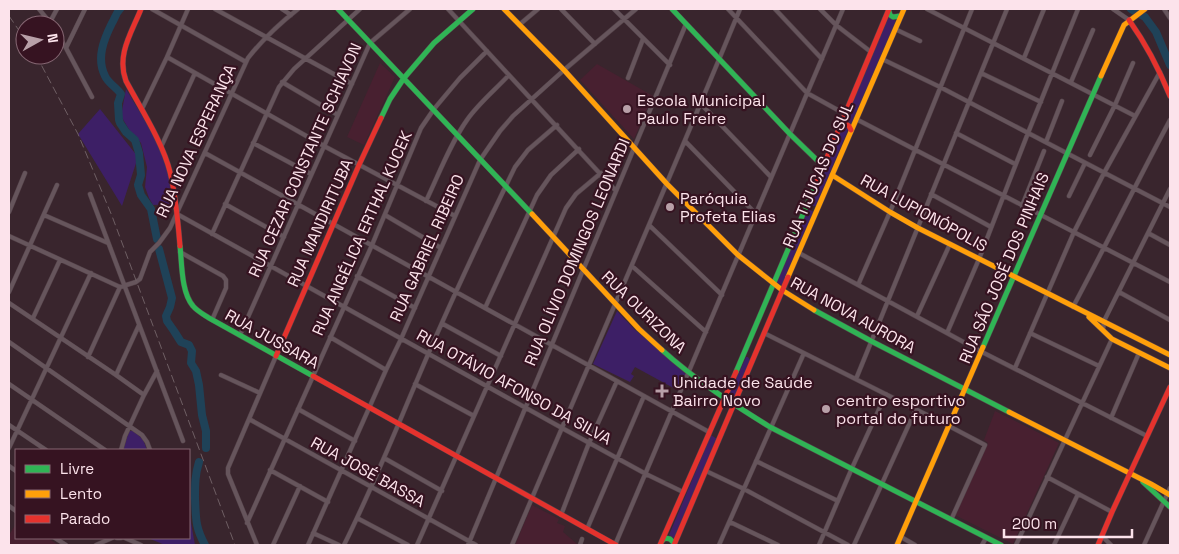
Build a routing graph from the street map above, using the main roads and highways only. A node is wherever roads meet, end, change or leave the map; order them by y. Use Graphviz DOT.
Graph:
graph roads {
  1 [pos="141,9"];
  2 [pos="338,9"];
  3 [pos="473,9"];
  4 [pos="504,9"];
  5 [pos="672,9"];
  6 [pos="904,9"];
  7 [pos="889,10"];
  8 [pos="1144,10"];
  9 [pos="900,16"];
  10 [pos="1129,20"];
  11 [pos="404,78"];
  12 [pos="1170,96"];
  13 [pos="840,125"];
  14 [pos="851,130"];
  15 [pos="823,166"];
  16 [pos="832,175"];
  17 [pos="808,202"];
  18 [pos="819,207"];
  19 [pos="1014,276"];
  20 [pos="773,283"];
  21 [pos="782,290"];
  22 [pos="763,307"];
  23 [pos="773,312"];
  24 [pos="1085,313"];
  25 [pos="276,356"];
  26 [pos="742,356"];
  27 [pos="1170,356"];
  28 [pos="753,360"];
  29 [pos="1170,368"];
  30 [pos="1170,386"];
  31 [pos="965,389"];
  32 [pos="724,397"];
  33 [pos="734,405"];
  34 [pos="710,430"];
  35 [pos="722,433"];
  36 [pos="1130,474"];
  37 [pos="1170,492"];
  38 [pos="916,502"];
  39 [pos="1170,507"];
  40 [pos="661,544"];
  41 [pos="615,545"];
  42 [pos="674,545"];
  43 [pos="897,545"];
  44 [pos="1001,545"];
  45 [pos="1098,545"];
  1 -- 25 [label="main road, RUA JUSSARA"];
  2 -- 11 [label="main road, RUA OURIZONA"];
  3 -- 11 [label="main road, RUA MANDIRITUBA"];
  4 -- 20 [label="main road, RUA NOVA AURORA"];
  5 -- 15 [label="main road"];
  6 -- 9 [label="main road, RUA TIJUCAS DO SUL"];
  7 -- 9 [label="main road"];
  7 -- 13 [label="main road, RUA TIJUCAS DO SUL"];
  8 -- 10 [label="main road, RUA SÃO JOSÉ DOS PINHAIS"];
  9 -- 14 [label="main road, RUA TIJUCAS DO SUL"];
  10 -- 12 [label="main road"];
  10 -- 19 [label="main road, RUA SÃO JOSÉ DOS PINHAIS"];
  11 -- 25 [label="main road, RUA MANDIRITUBA"];
  11 -- 32 [label="main road, RUA OURIZONA"];
  13 -- 14 [label="main road"];
  13 -- 15 [label="main road, RUA TIJUCAS DO SUL"];
  14 -- 16 [label="main road, RUA TIJUCAS DO SUL"];
  15 -- 17 [label="main road, RUA TIJUCAS DO SUL"];
  16 -- 18 [label="main road, RUA TIJUCAS DO SUL"];
  16 -- 19 [label="main road, RUA LUPIONÓPOLIS"];
  17 -- 18 [label="main road"];
  17 -- 20 [label="main road, RUA TIJUCAS DO SUL"];
  18 -- 21 [label="main road, RUA TIJUCAS DO SUL"];
  19 -- 24 [label="main road, RUA LUPIONÓPOLIS"];
  19 -- 31 [label="main road, RUA SÃO JOSÉ DOS PINHAIS"];
  20 -- 21 [label="main road, RUA NOVA AURORA"];
  20 -- 22 [label="main road, RUA TIJUCAS DO SUL"];
  21 -- 23 [label="main road, RUA TIJUCAS DO SUL"];
  21 -- 31 [label="main road, RUA NOVA AURORA"];
  22 -- 23 [label="main road"];
  22 -- 26 [label="main road, RUA TIJUCAS DO SUL"];
  23 -- 28 [label="main road, RUA TIJUCAS DO SUL"];
  24 -- 27 [label="main road, RUA LUPIONÓPOLIS"];
  24 -- 29 [label="main road, RUA LUPIONÓPOLIS"];
  25 -- 41 [label="main road, RUA JUSSARA"];
  26 -- 28 [label="main road"];
  26 -- 32 [label="main road, RUA TIJUCAS DO SUL"];
  28 -- 33 [label="main road, RUA TIJUCAS DO SUL"];
  30 -- 36 [label="main road"];
  31 -- 36 [label="main road, RUA NOVA AURORA"];
  31 -- 38 [label="main road, RUA SÃO JOSÉ DOS PINHAIS"];
  32 -- 33 [label="main road, RUA OURIZONA"];
  32 -- 34 [label="main road, RUA TIJUCAS DO SUL"];
  33 -- 35 [label="main road, RUA TIJUCAS DO SUL"];
  33 -- 38 [label="main road, RUA OURIZONA"];
  34 -- 35 [label="main road"];
  34 -- 40 [label="main road, RUA TIJUCAS DO SUL"];
  35 -- 42 [label="main road, RUA TIJUCAS DO SUL"];
  36 -- 37 [label="main road, RUA NOVA AURORA"];
  36 -- 39 [label="main road, RUA NOVA AURORA"];
  36 -- 45 [label="main road"];
  38 -- 43 [label="main road, RUA SÃO JOSÉ DOS PINHAIS"];
  38 -- 44 [label="main road, RUA OURIZONA"];
  40 -- 42 [label="main road"];
}
